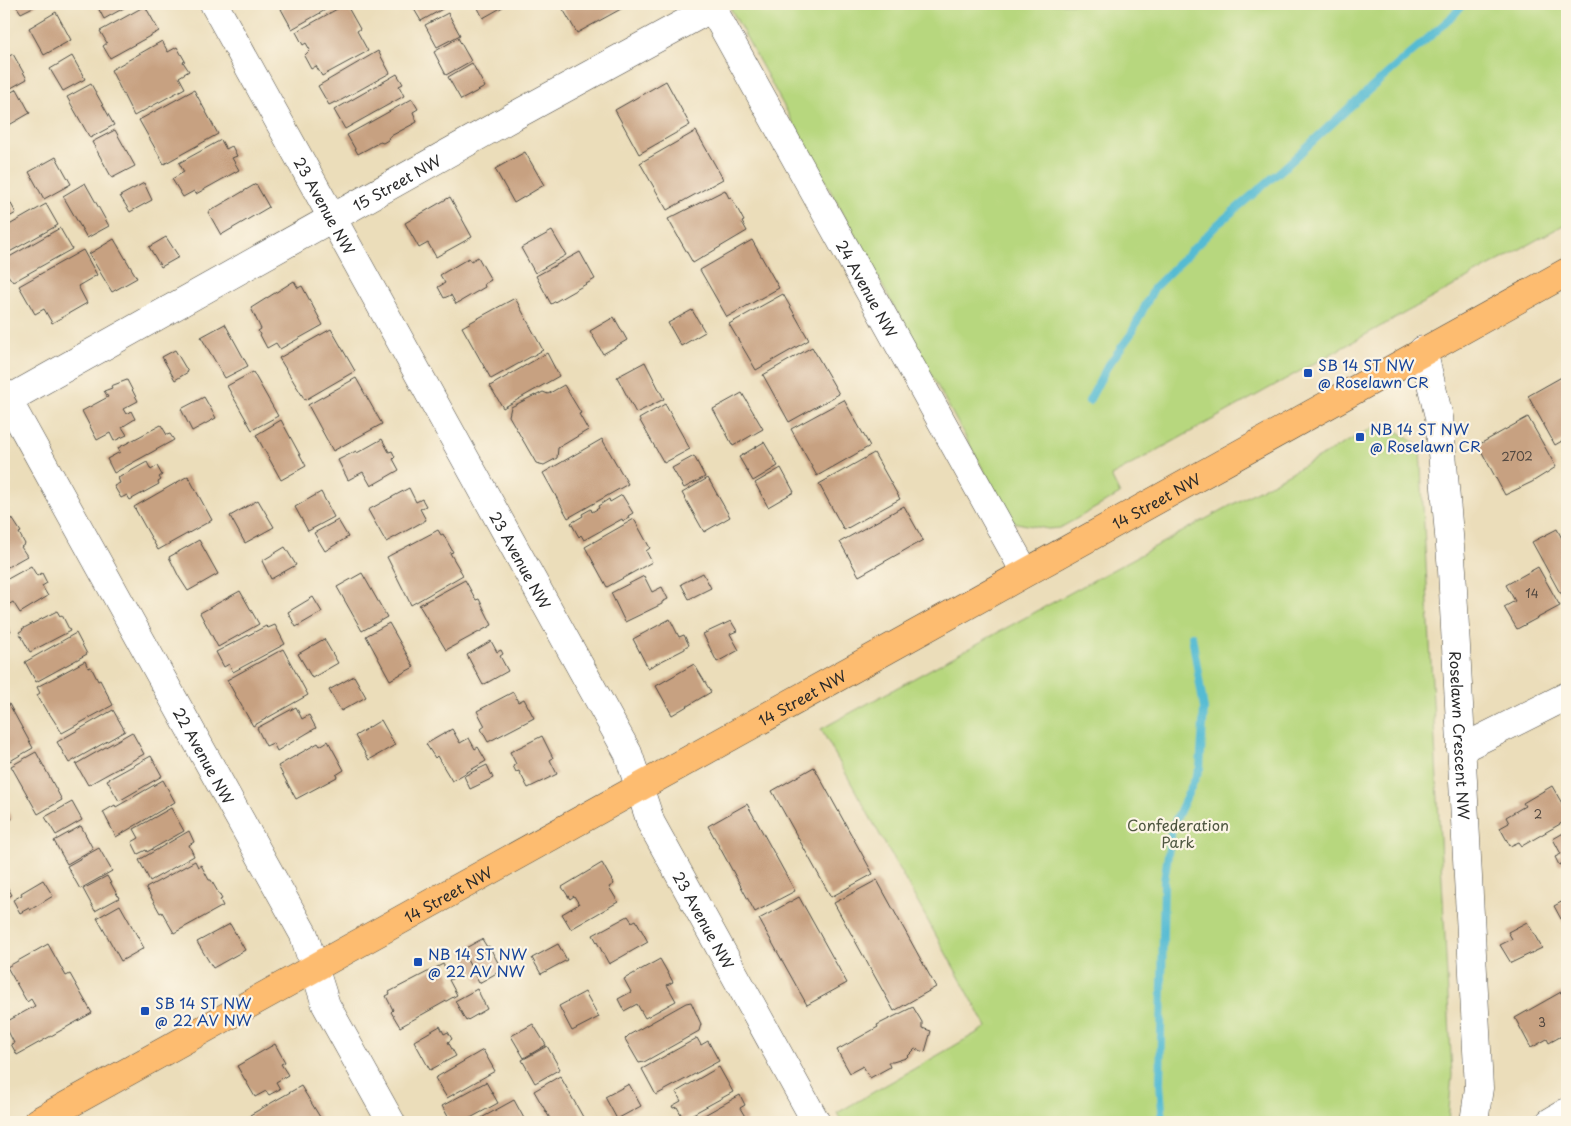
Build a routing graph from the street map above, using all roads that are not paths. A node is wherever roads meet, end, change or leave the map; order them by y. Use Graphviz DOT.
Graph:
graph roads {
  1 [pos="214,4"];
  2 [pos="711,6"];
  3 [pos="332,218"];
  4 [pos="1567,272"];
  5 [pos="1423,350"];
  6 [pos="5,398"];
  7 [pos="1025,572"];
  8 [pos="1567,696"];
  9 [pos="1461,749"];
  10 [pos="640,788"];
  11 [pos="314,969"];
  12 [pos="1567,1112"];
  13 [pos="36,1122"];
  14 [pos="391,1122"];
  15 [pos="816,1122"];
  16 [pos="1474,1122"];
  17 [pos="1550,1122"];
  1 -- 3 [label="street, 23 Avenue NW"];
  2 -- 3 [label="street, 15 Street NW"];
  2 -- 7 [label="street, 24 Avenue NW"];
  3 -- 6 [label="street, 15 Street NW"];
  3 -- 10 [label="street, 23 Avenue NW"];
  4 -- 5 [label="main road, 14 Street NW"];
  5 -- 7 [label="main road, 14 Street NW"];
  5 -- 9 [label="street, Roselawn Crescent NW"];
  6 -- 11 [label="street, 22 Avenue NW"];
  7 -- 10 [label="main road, 14 Street NW"];
  8 -- 9 [label="street"];
  9 -- 16 [label="street, Roselawn Crescent NW"];
  10 -- 11 [label="main road, 14 Street NW"];
  10 -- 15 [label="street, 23 Avenue NW"];
  11 -- 13 [label="main road, 14 Street NW"];
  11 -- 14 [label="street, 22 Avenue NW"];
  12 -- 17 [label="street"];
}
